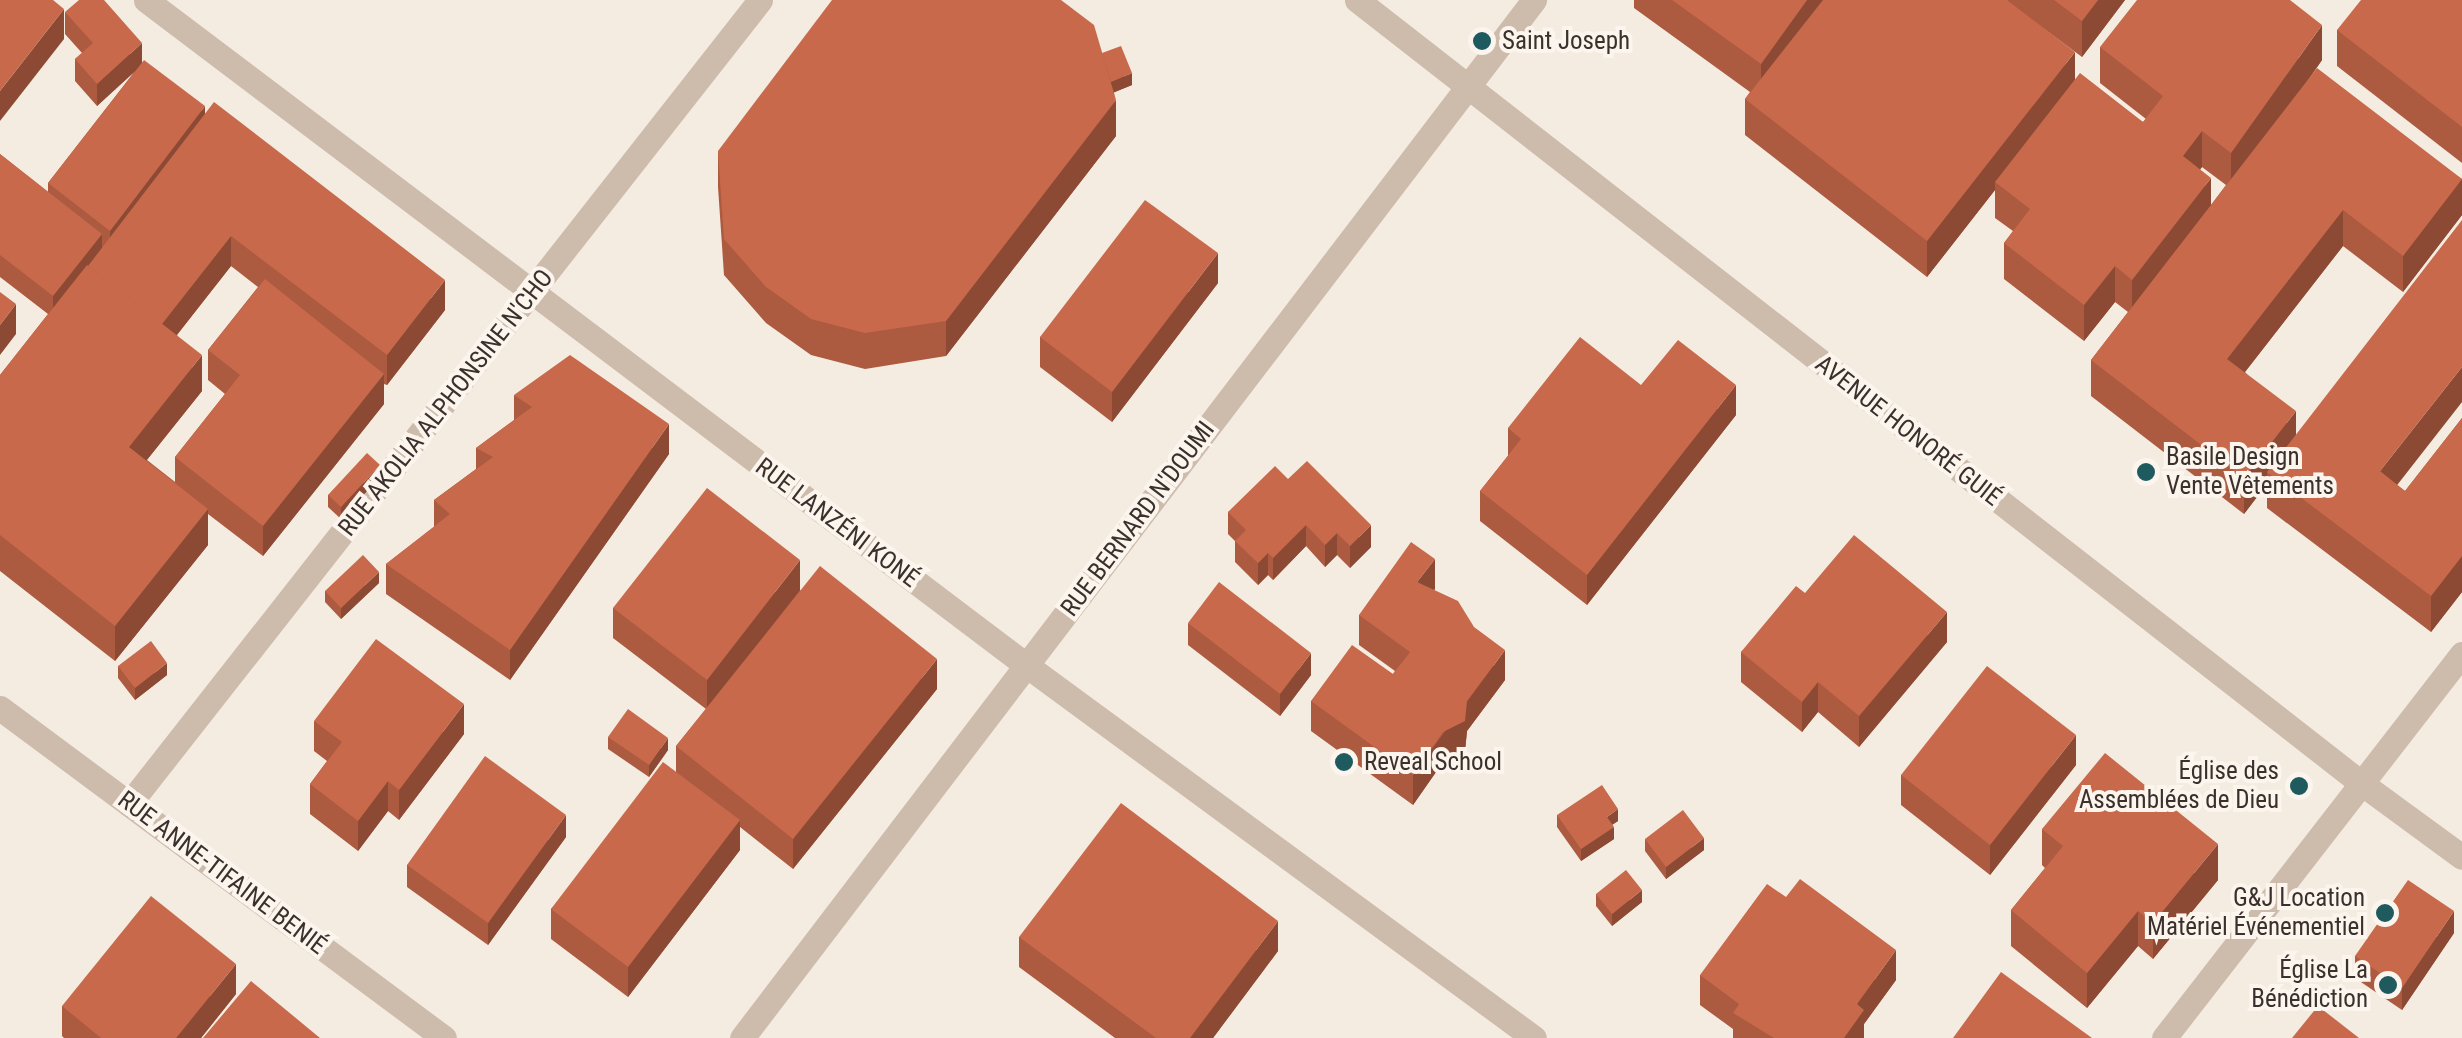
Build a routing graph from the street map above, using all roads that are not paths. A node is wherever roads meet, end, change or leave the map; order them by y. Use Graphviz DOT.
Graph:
graph roads {
  1 [pos="146,0"];
  2 [pos="760,0"];
  3 [pos="1358,0"];
  4 [pos="1534,0"];
  5 [pos="1467,87"];
  6 [pos="532,295"];
  7 [pos="2462,654"];
  8 [pos="1026,665"];
  9 [pos="0,708"];
  10 [pos="2361,783"];
  11 [pos="130,804"];
  12 [pos="2462,857"];
  13 [pos="444,1038"];
  14 [pos="742,1038"];
  15 [pos="1534,1038"];
  16 [pos="2164,1038"];
  1 -- 6 [label="street, RUE LANZÉNI KONÉ"];
  2 -- 6 [label="street, RUE AKOLIA ALPHONSINE N'CHO"];
  3 -- 5 [label="street, AVENUE HONORÉ GUIÉ"];
  4 -- 5 [label="street, RUE BERNARD N'DOUMI"];
  5 -- 8 [label="street, RUE BERNARD N'DOUMI"];
  5 -- 10 [label="street, AVENUE HONORÉ GUIÉ"];
  6 -- 8 [label="street, RUE LANZÉNI KONÉ"];
  6 -- 11 [label="street, RUE AKOLIA ALPHONSINE N'CHO"];
  7 -- 10 [label="street"];
  8 -- 14 [label="street, RUE BERNARD N'DOUMI"];
  8 -- 15 [label="street, RUE LANZÉNI KONÉ"];
  9 -- 11 [label="street, RUE ANNE-TIFAINE BENIÉ"];
  10 -- 12 [label="street, AVENUE HONORÉ GUIÉ"];
  10 -- 16 [label="street"];
  11 -- 13 [label="street, RUE ANNE-TIFAINE BENIÉ"];
}
